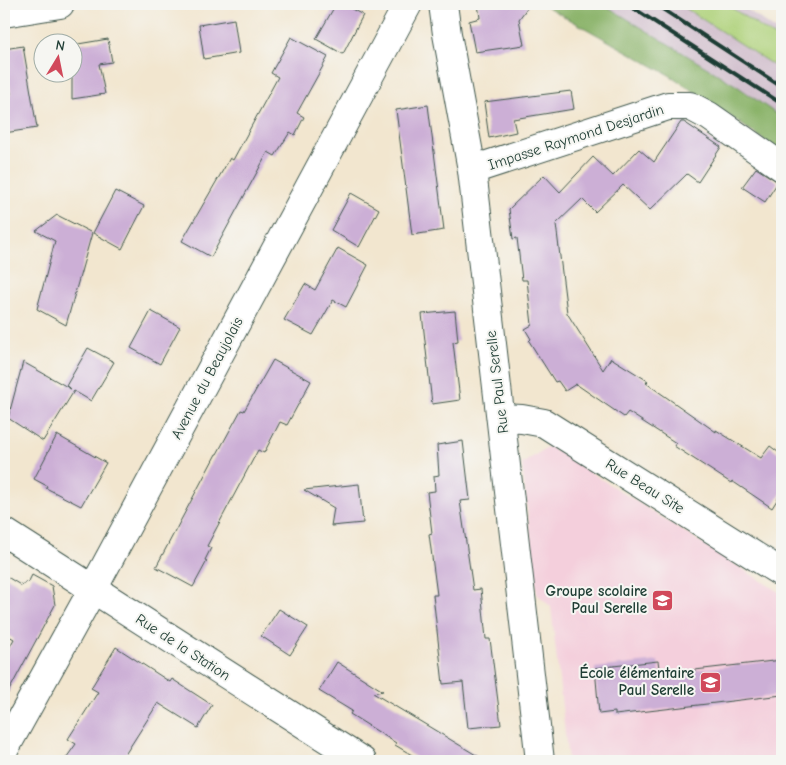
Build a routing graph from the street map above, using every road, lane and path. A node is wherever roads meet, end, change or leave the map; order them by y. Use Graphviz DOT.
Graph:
graph roads {
  1 [pos="60,4"];
  2 [pos="408,4"];
  3 [pos="443,4"];
  4 [pos="4,13"];
  5 [pos="782,166"];
  6 [pos="472,170"];
  7 [pos="501,418"];
  8 [pos="4,532"];
  9 [pos="782,574"];
  10 [pos="93,589"];
  11 [pos="4,750"];
  12 [pos="362,761"];
  13 [pos="540,761"];
  1 -- 4 [label="street"];
  2 -- 10 [label="street, Avenue du Beaujolais"];
  3 -- 6 [label="street, Rue Paul Serelle"];
  5 -- 6 [label="street, Impasse Raymond Desjardin"];
  6 -- 7 [label="street, Rue Paul Serelle"];
  7 -- 9 [label="street, Rue Beau Site"];
  7 -- 13 [label="street, Rue Paul Serelle"];
  8 -- 10 [label="street, Rue de la Station"];
  10 -- 11 [label="street, Avenue du Beaujolais"];
  10 -- 12 [label="street, Rue de la Station"];
}
